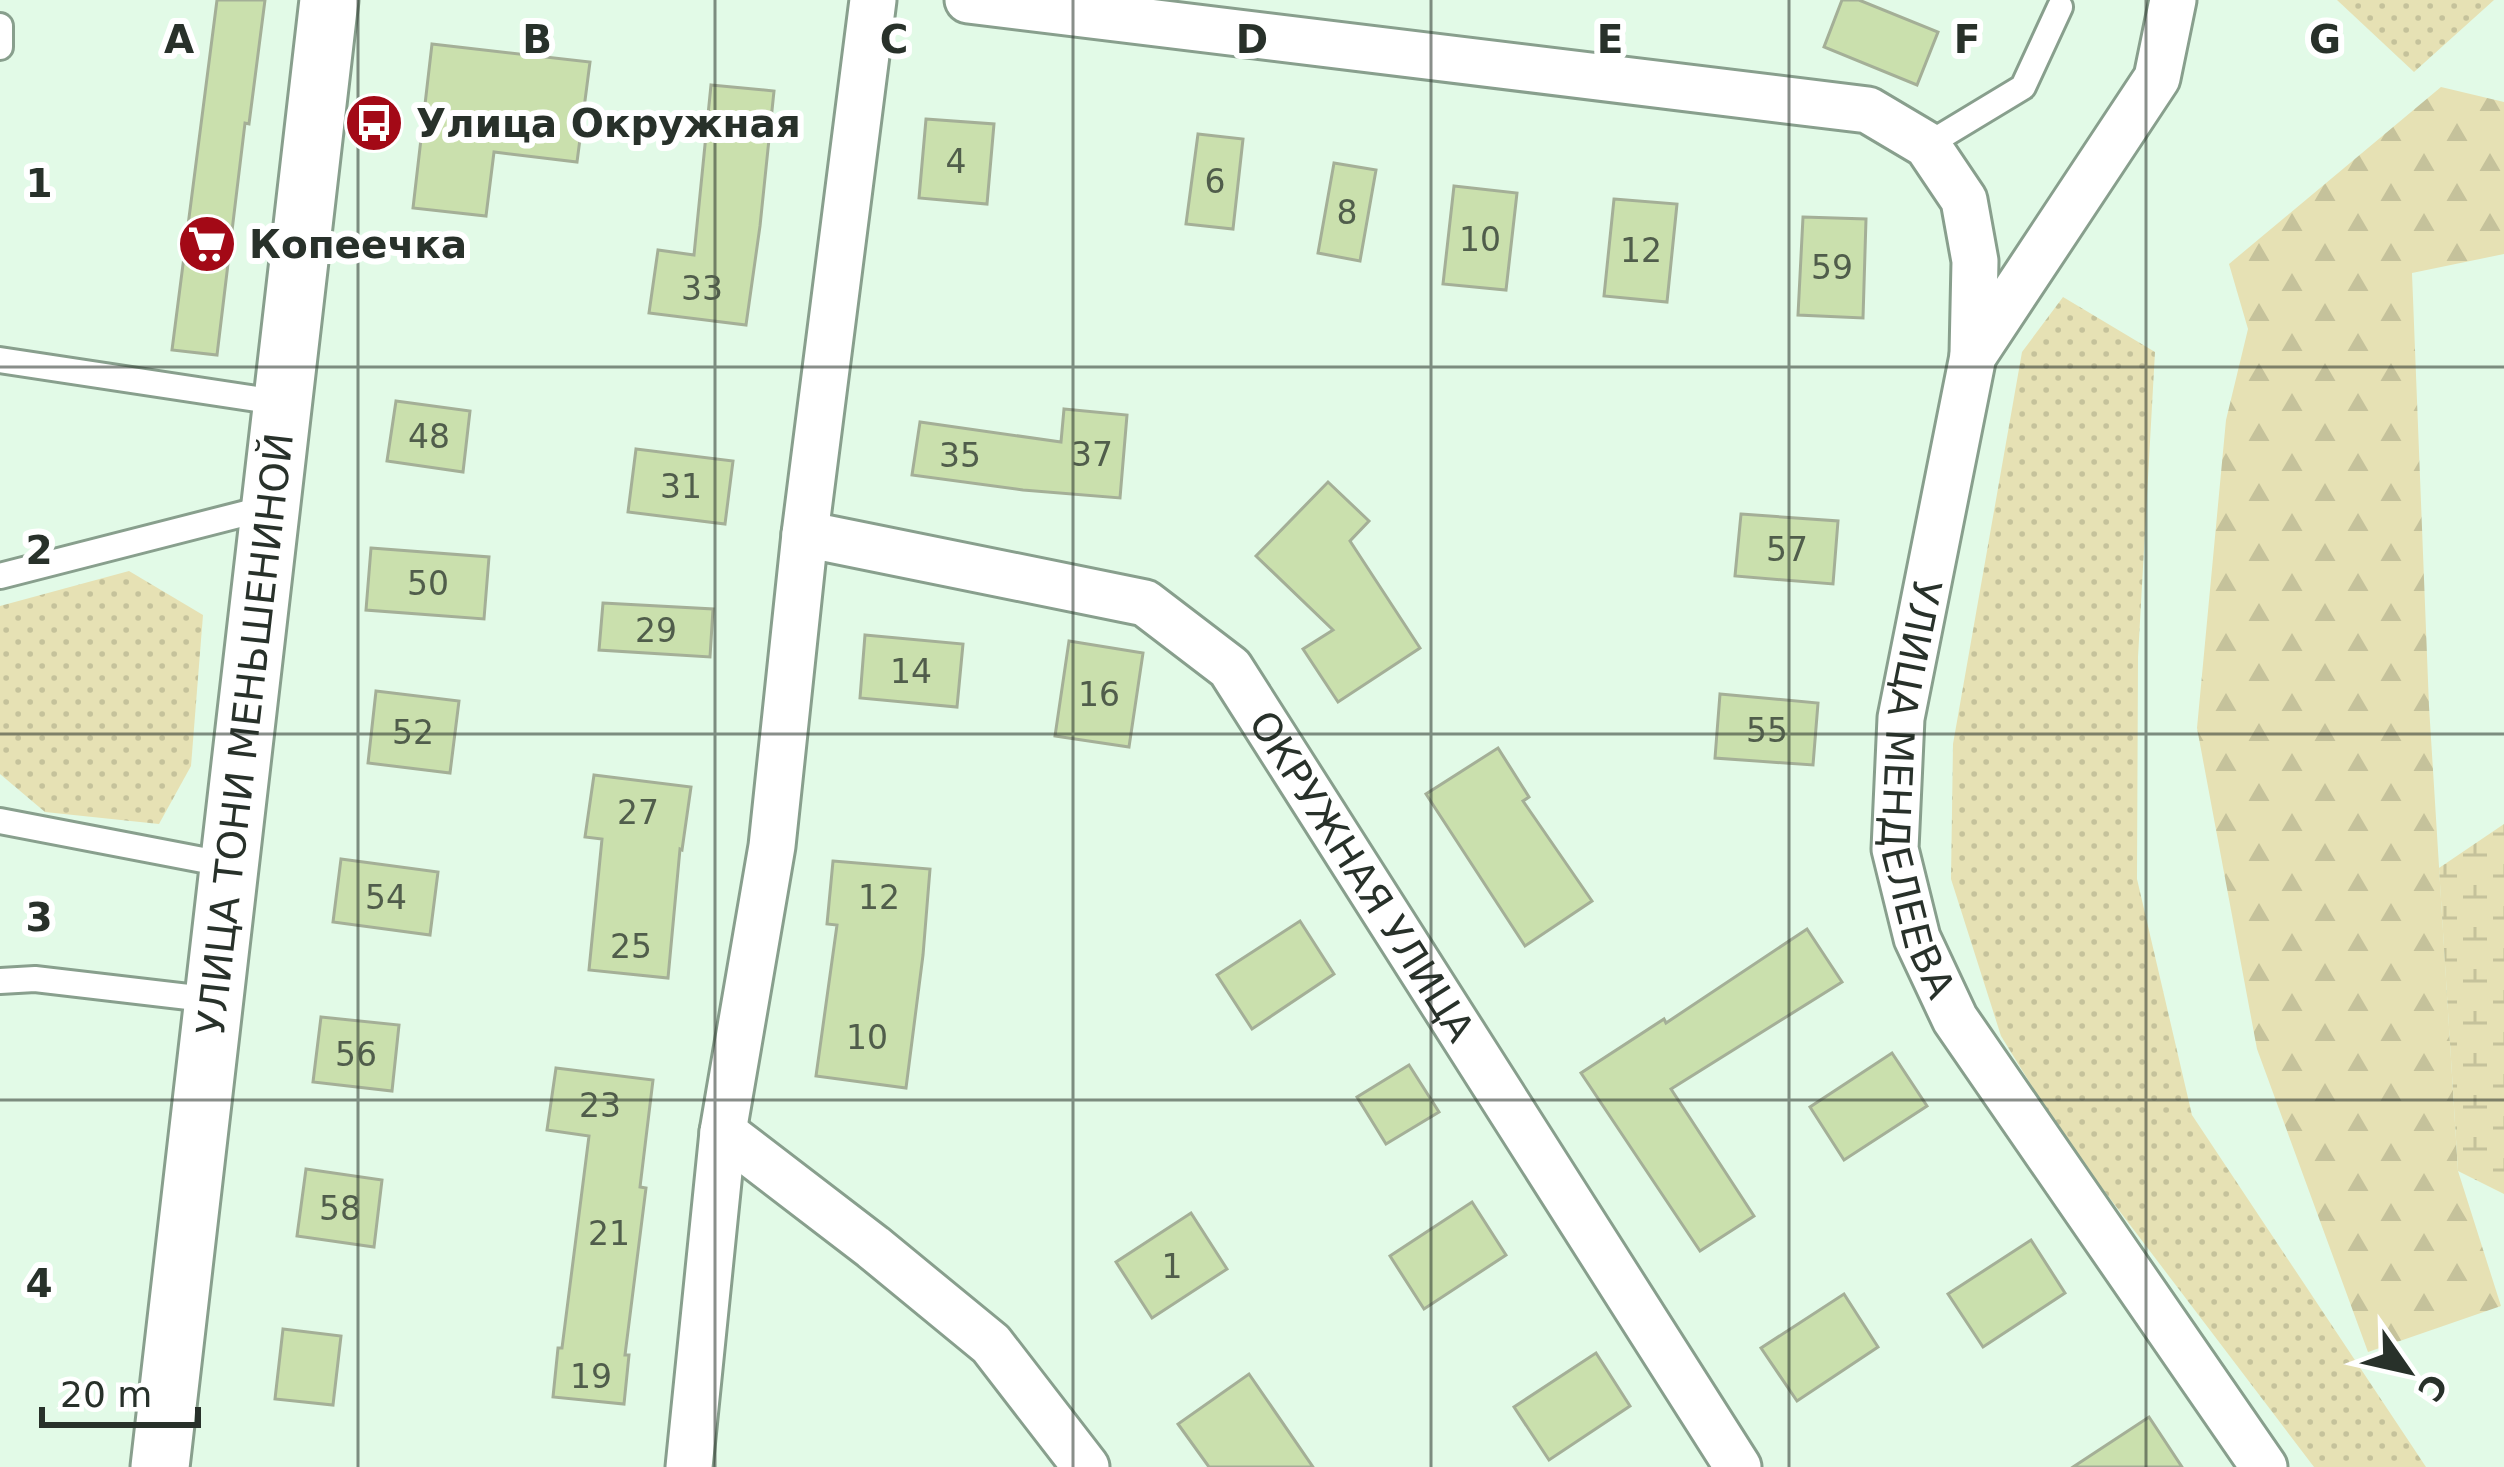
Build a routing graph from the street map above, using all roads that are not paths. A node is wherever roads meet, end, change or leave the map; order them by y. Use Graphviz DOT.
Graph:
graph roads {
  1 [pos="328,0"];
  2 [pos="873,0"];
  3 [pos="968,0"];
  4 [pos="2173,0"];
  5 [pos="2060,7"];
  6 [pos="0,26"];
  7 [pos="0,46"];
  8 [pos="1927,145"];
  9 [pos="1973,356"];
  10 [pos="0,360"];
  11 [pos="284,403"];
  12 [pos="269,507"];
  13 [pos="805,534"];
  14 [pos="0,576"];
  15 [pos="0,821"];
  16 [pos="229,865"];
  17 [pos="0,981"];
  18 [pos="214,1000"];
  19 [pos="723,1132"];
  20 [pos="160,1467"];
  21 [pos="689,1467"];
  22 [pos="1085,1467"];
  23 [pos="1738,1467"];
  24 [pos="2264,1467"];
  1 -- 11 [label="street, УЛИЦА ТОНИ МЕНЬШЕНИНОЙ"];
  2 -- 13 [label="street"];
  3 -- 8 [label="street"];
  4 -- 9 [label="street, УЛИЦА МЕНДЕЛЕЕВА"];
  5 -- 8 [label="lane"];
  6 -- 7 [label="lane"];
  8 -- 9 [label="street"];
  9 -- 24 [label="street, УЛИЦА МЕНДЕЛЕЕВА"];
  10 -- 11 [label="lane"];
  11 -- 12 [label="street, УЛИЦА ТОНИ МЕНЬШЕНИНОЙ"];
  12 -- 14 [label="lane"];
  12 -- 16 [label="street, УЛИЦА ТОНИ МЕНЬШЕНИНОЙ"];
  13 -- 19 [label="street"];
  13 -- 23 [label="street, ОКРУЖНАЯ УЛИЦА"];
  15 -- 16 [label="lane"];
  16 -- 18 [label="street, УЛИЦА ТОНИ МЕНЬШЕНИНОЙ"];
  17 -- 18 [label="lane"];
  18 -- 20 [label="street, УЛИЦА ТОНИ МЕНЬШЕНИНОЙ"];
  19 -- 21 [label="street"];
  19 -- 22 [label="street"];
}
